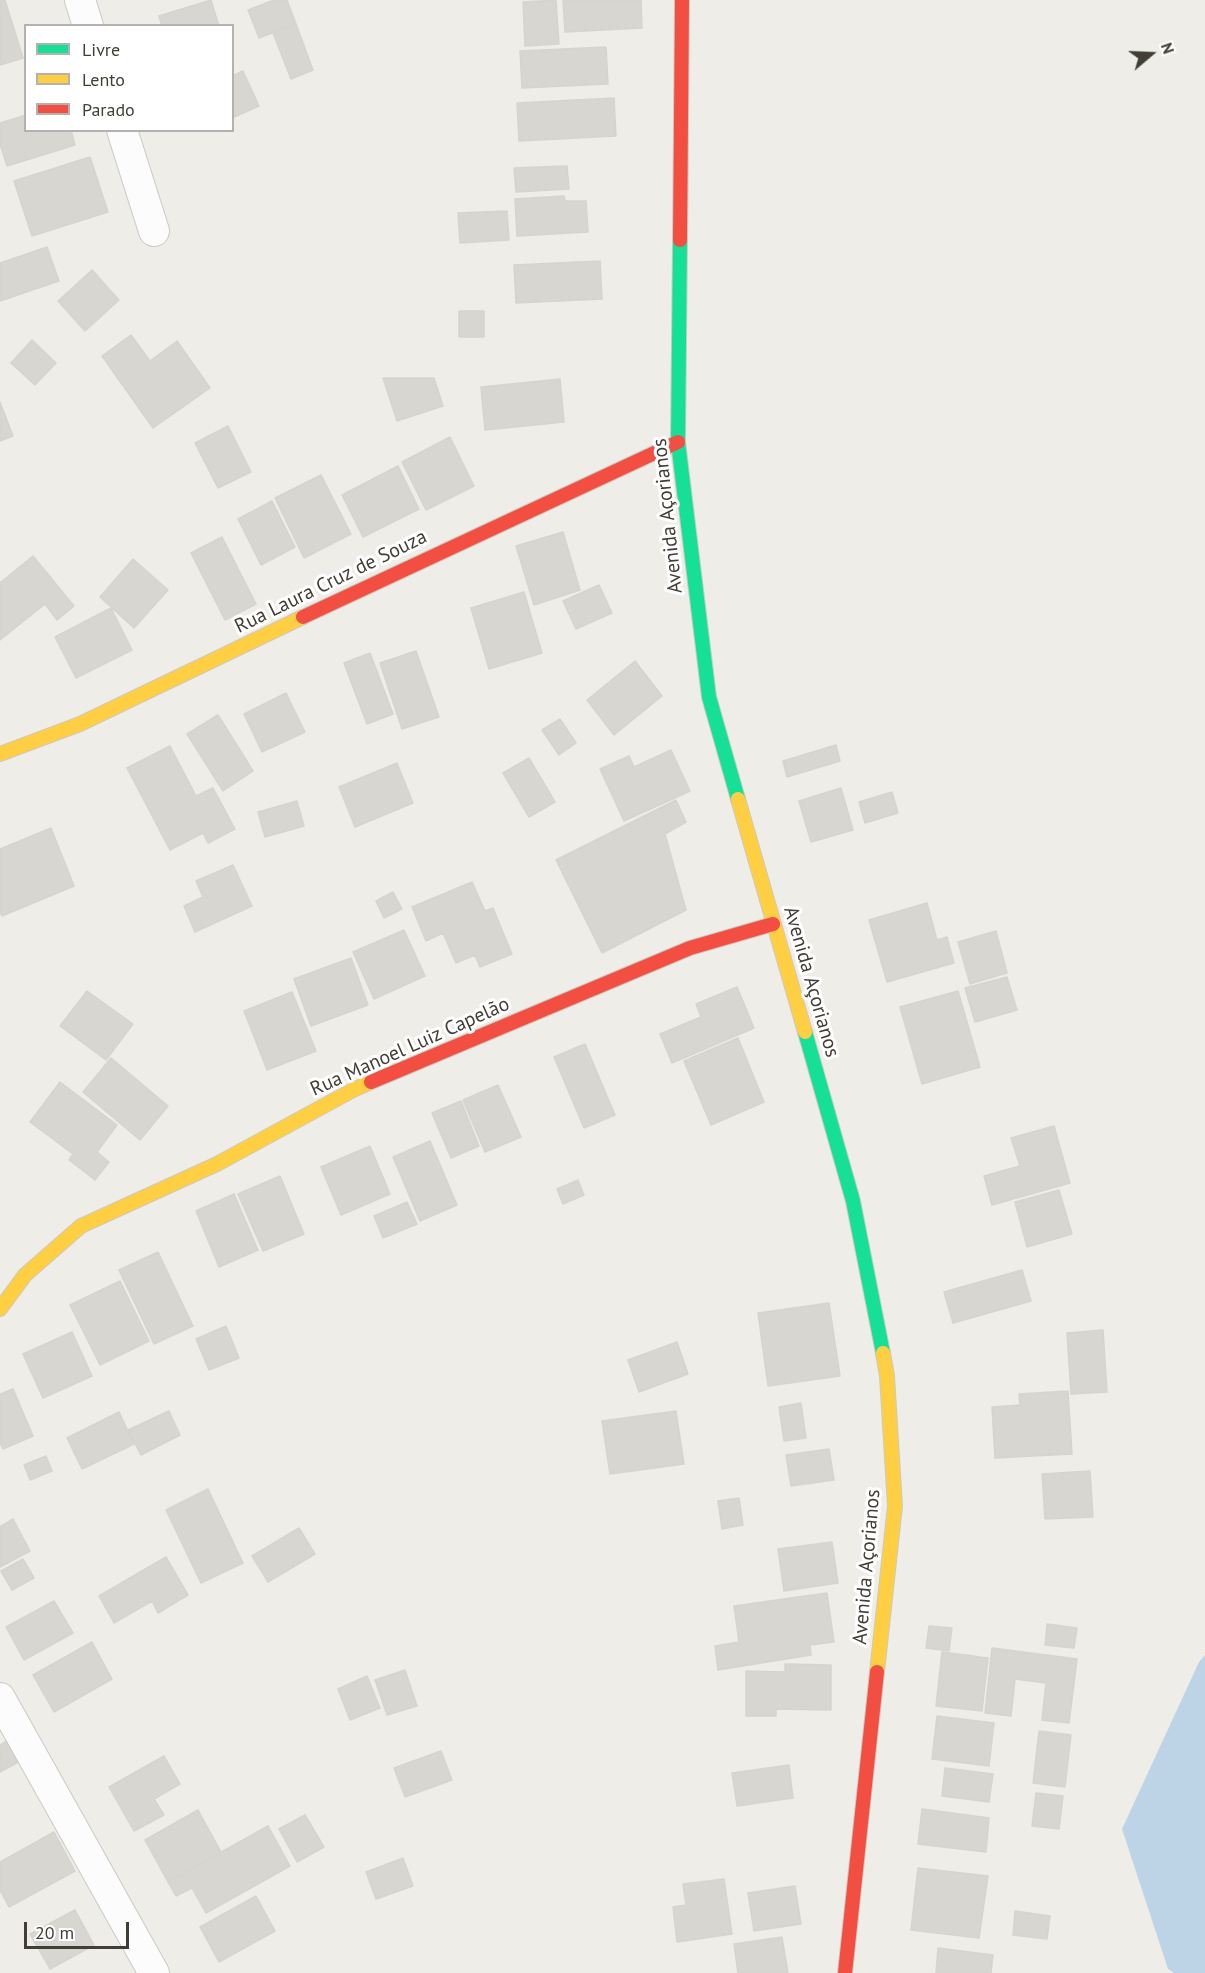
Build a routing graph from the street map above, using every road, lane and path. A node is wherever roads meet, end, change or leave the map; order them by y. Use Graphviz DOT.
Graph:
graph roads {
  1 [pos="80,0"];
  2 [pos="682,0"];
  3 [pos="87,24"];
  4 [pos="123,132"];
  5 [pos="154,231"];
  6 [pos="678,442"];
  7 [pos="0,754"];
  8 [pos="773,924"];
  9 [pos="0,1309"];
  10 [pos="0,1698"];
  11 [pos="154,1973"];
  12 [pos="845,1973"];
  1 -- 3 [label="street"];
  2 -- 6 [label="street, Avenida Açorianos"];
  4 -- 5 [label="street"];
  6 -- 7 [label="street, Rua Laura Cruz de Souza"];
  6 -- 8 [label="street, Avenida Açorianos"];
  8 -- 9 [label="street, Rua Manoel Luiz Capelão"];
  8 -- 12 [label="street, Avenida Açorianos"];
  10 -- 11 [label="street"];
}
